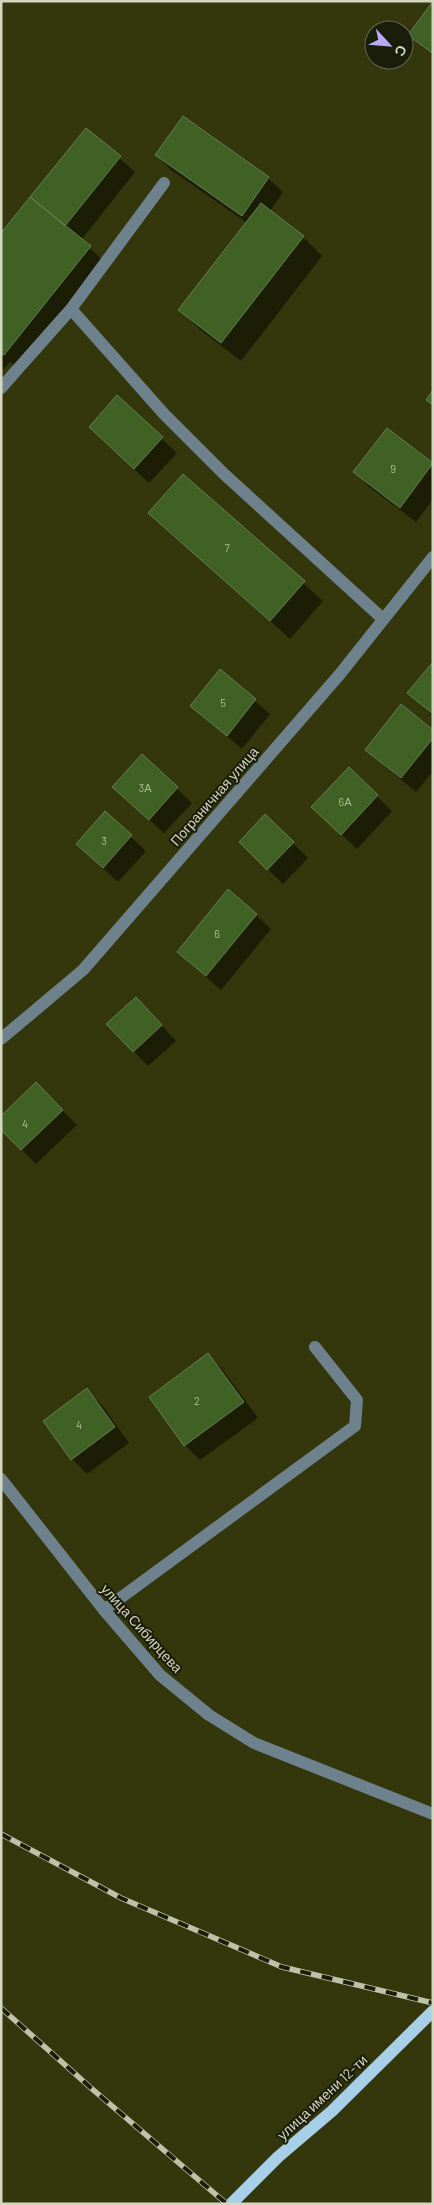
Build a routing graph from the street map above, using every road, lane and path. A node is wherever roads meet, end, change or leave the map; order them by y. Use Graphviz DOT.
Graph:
graph roads {
  1 [pos="164,183"];
  2 [pos="71,309"];
  3 [pos="1,388"];
  4 [pos="433,557"];
  5 [pos="384,620"];
  6 [pos="1,1039"];
  7 [pos="315,1347"];
  8 [pos="1,1479"];
  9 [pos="104,1610"];
  10 [pos="433,1814"];
  11 [pos="433,2012"];
  12 [pos="231,2204"];
  1 -- 2 [label="street"];
  2 -- 3 [label="street"];
  2 -- 5 [label="street"];
  4 -- 5 [label="street, Пограничная улица"];
  5 -- 6 [label="street, Пограничная улица"];
  7 -- 9 [label="street"];
  8 -- 9 [label="street, улица Сибирцева"];
  9 -- 10 [label="street, улица Сибирцева"];
  11 -- 12 [label="main road, улица имени 12-ти"];
}
